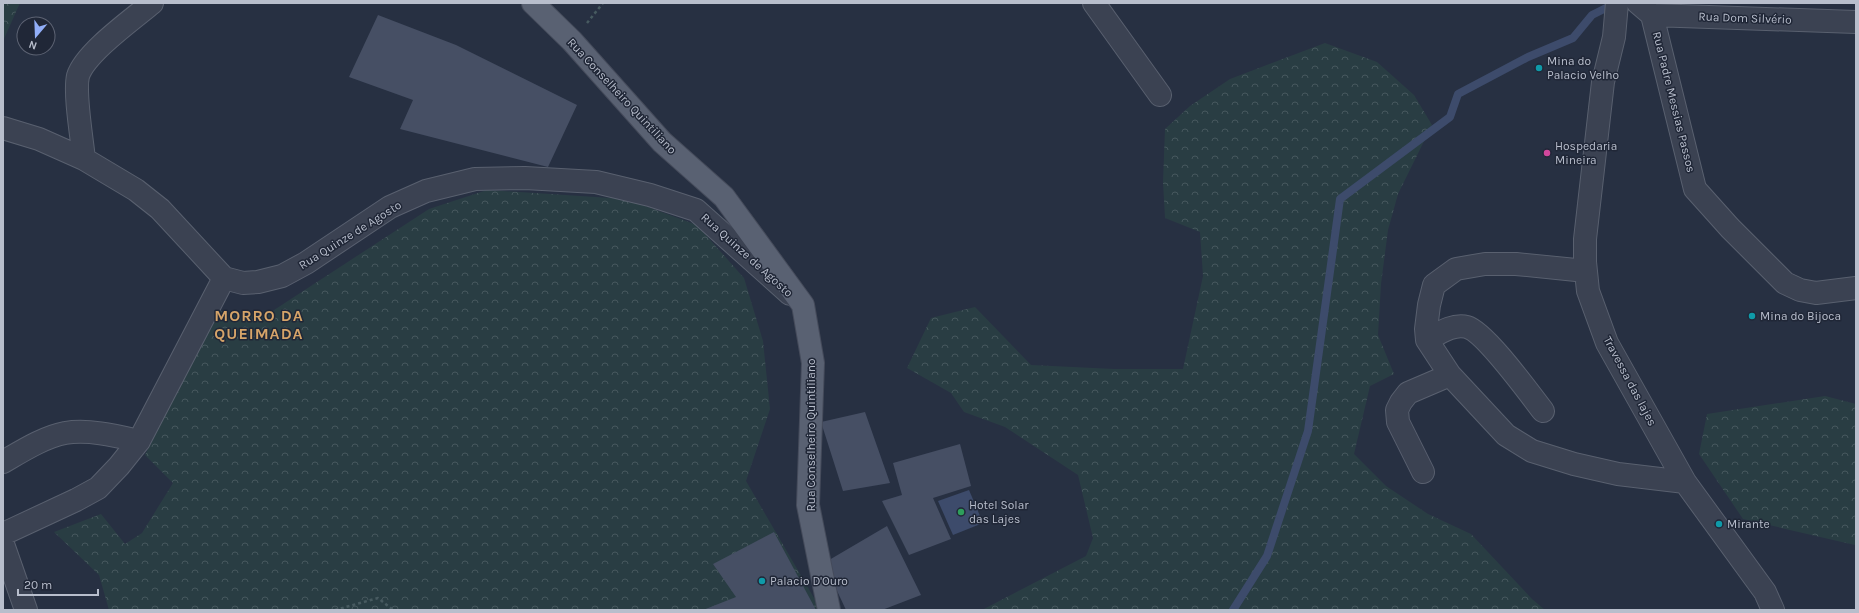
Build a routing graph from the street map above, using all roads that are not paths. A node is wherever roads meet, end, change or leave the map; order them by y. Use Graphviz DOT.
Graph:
graph roads {
  1 [pos="152,3"];
  2 [pos="533,3"];
  3 [pos="1094,3"];
  4 [pos="1617,3"];
  5 [pos="1645,9"];
  6 [pos="1856,22"];
  7 [pos="1160,95"];
  8 [pos="3,128"];
  9 [pos="84,159"];
  10 [pos="1586,271"];
  11 [pos="224,278"];
  12 [pos="1856,288"];
  13 [pos="803,305"];
  14 [pos="1426,340"];
  15 [pos="1450,375"];
  16 [pos="1543,411"];
  17 [pos="139,441"];
  18 [pos="3,462"];
  19 [pos="1423,472"];
  20 [pos="1686,482"];
  21 [pos="3,534"];
  22 [pos="3,544"];
  23 [pos="26,610"];
  24 [pos="829,610"];
  25 [pos="1773,610"];
  1 -- 9 [label="street"];
  2 -- 13 [label="main road, Rua Conselheiro Quintiliano"];
  3 -- 7 [label="street"];
  4 -- 10 [label="street, Travessa das lajes"];
  5 -- 6 [label="street, Rua Dom Silvério"];
  5 -- 12 [label="street, Rua Padre Messias Passos"];
  8 -- 9 [label="street"];
  9 -- 11 [label="street"];
  10 -- 14 [label="street"];
  10 -- 20 [label="street, Travessa das lajes"];
  11 -- 13 [label="street, Rua Quinze de Agosto"];
  11 -- 17 [label="street"];
  13 -- 24 [label="main road, Rua Conselheiro Quintiliano"];
  14 -- 15 [label="street"];
  14 -- 16 [label="street"];
  15 -- 19 [label="street"];
  15 -- 20 [label="street"];
  17 -- 18 [label="street"];
  17 -- 21 [label="street"];
  20 -- 25 [label="street, Travessa das lajes"];
  22 -- 23 [label="street"];
}
